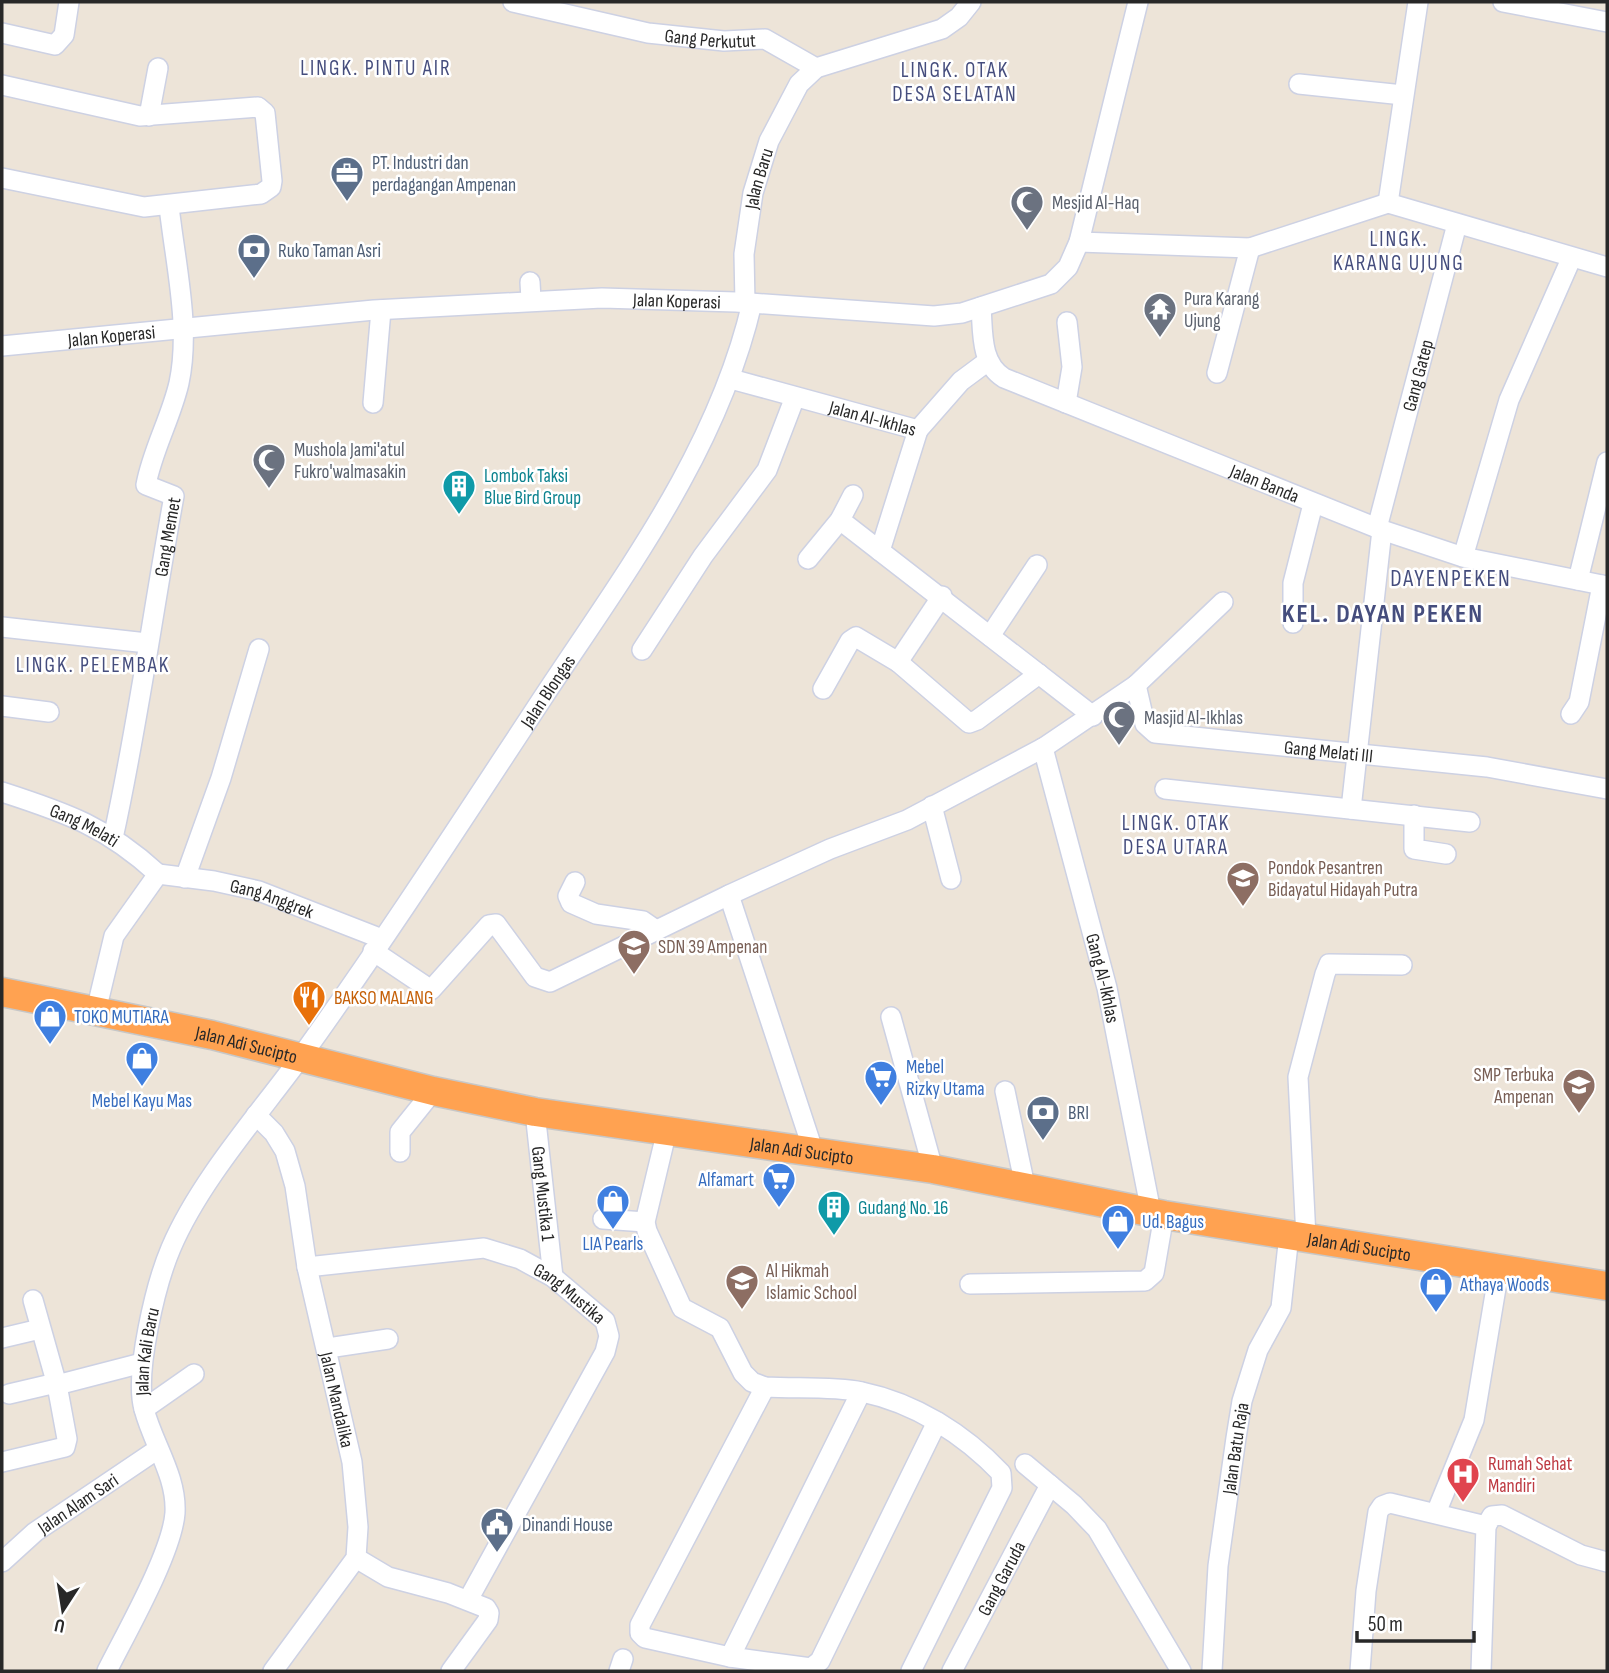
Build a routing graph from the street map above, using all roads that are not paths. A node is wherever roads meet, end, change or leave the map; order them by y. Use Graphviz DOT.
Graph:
graph roads {
  1 [pos="69,2"];
  2 [pos="513,2"];
  3 [pos="971,2"];
  4 [pos="1138,2"];
  5 [pos="1418,2"];
  6 [pos="1503,2"];
  7 [pos="1607,22"];
  8 [pos="2,33"];
  9 [pos="158,68"];
  10 [pos="816,68"];
  11 [pos="1299,84"];
  12 [pos="2,85"];
  13 [pos="1403,95"];
  14 [pos="149,116"];
  15 [pos="2,178"];
  16 [pos="1388,203"];
  17 [pos="169,206"];
  18 [pos="1457,224"];
  19 [pos="1079,242"];
  20 [pos="1250,248"];
  21 [pos="1571,259"];
  22 [pos="1607,267"];
  23 [pos="748,303"];
  24 [pos="981,307"];
  25 [pos="381,310"];
  26 [pos="1067,322"];
  27 [pos="182,328"];
  28 [pos="2,346"];
  29 [pos="988,361"];
  30 [pos="1217,373"];
  31 [pos="731,379"];
  32 [pos="795,397"];
  33 [pos="373,403"];
  34 [pos="1066,403"];
  35 [pos="918,430"];
  36 [pos="1607,462"];
  37 [pos="853,495"];
  38 [pos="1313,504"];
  39 [pos="840,520"];
  40 [pos="1379,529"];
  41 [pos="880,551"];
  42 [pos="1463,556"];
  43 [pos="808,559"];
  44 [pos="1037,565"];
  45 [pos="1578,580"];
  46 [pos="1604,585"];
  47 [pos="942,596"];
  48 [pos="1223,602"];
  49 [pos="1293,623"];
  50 [pos="2,627"];
  51 [pos="990,636"];
  52 [pos="147,643"];
  53 [pos="259,649"];
  54 [pos="642,650"];
  55 [pos="898,662"];
  56 [pos="1039,674"];
  57 [pos="1136,685"];
  58 [pos="823,689"];
  59 [pos="2,706"];
  60 [pos="49,712"];
  61 [pos="1571,714"];
  62 [pos="1093,716"];
  63 [pos="1043,748"];
  64 [pos="1358,753"];
  65 [pos="1165,789"];
  66 [pos="1607,789"];
  67 [pos="2,792"];
  68 [pos="932,806"];
  69 [pos="1351,808"];
  70 [pos="1414,816"];
  71 [pos="1470,822"];
  72 [pos="113,838"];
  73 [pos="1446,854"];
  74 [pos="158,874"];
  75 [pos="185,878"];
  76 [pos="951,878"];
  77 [pos="575,882"];
  78 [pos="729,895"];
  79 [pos="656,930"];
  80 [pos="378,945"];
  81 [pos="1402,965"];
  82 [pos="2,992"];
  83 [pos="96,1012"];
  84 [pos="891,1017"];
  85 [pos="301,1056"];
  86 [pos="433,1091"];
  87 [pos="1005,1091"];
  88 [pos="535,1112"];
  89 [pos="256,1115"];
  90 [pos="667,1130"];
  91 [pos="813,1150"];
  92 [pos="400,1152"];
  93 [pos="933,1169"];
  94 [pos="1025,1186"];
  95 [pos="1158,1214"];
  96 [pos="603,1219"];
  97 [pos="645,1222"];
  98 [pos="1297,1237"];
  99 [pos="307,1267"];
  100 [pos="1499,1270"];
  101 [pos="553,1277"];
  102 [pos="970,1284"];
  103 [pos="1607,1286"];
  104 [pos="33,1300"];
  105 [pos="40,1329"];
  106 [pos="2,1338"];
  107 [pos="388,1339"];
  108 [pos="328,1348"];
  109 [pos="142,1363"];
  110 [pos="194,1374"];
  111 [pos="56,1384"];
  112 [pos="765,1387"];
  113 [pos="860,1392"];
  114 [pos="9,1394"];
  115 [pos="144,1409"];
  116 [pos="937,1422"];
  117 [pos="158,1449"];
  118 [pos="2,1462"];
  119 [pos="1025,1464"];
  120 [pos="1050,1485"];
  121 [pos="1436,1513"];
  122 [pos="1486,1526"];
  123 [pos="356,1558"];
  124 [pos="2,1562"];
  125 [pos="1607,1562"];
  126 [pos="468,1600"];
  127 [pos="730,1657"];
  128 [pos="107,1671"];
  129 [pos="273,1671"];
  130 [pos="451,1671"];
  131 [pos="911,1671"];
  132 [pos="952,1671"];
  133 [pos="1181,1671"];
  134 [pos="1212,1671"];
  135 [pos="1360,1671"];
  136 [pos="1481,1671"];
  1 -- 8 [label="street"];
  2 -- 10 [label="street, Gang Perkutut"];
  3 -- 10 [label="street"];
  4 -- 19 [label="street, Jalan Koperasi"];
  5 -- 13 [label="street"];
  6 -- 7 [label="street"];
  9 -- 14 [label="street"];
  10 -- 23 [label="street, Jalan Baru"];
  11 -- 13 [label="street"];
  12 -- 14 [label="street"];
  13 -- 16 [label="street"];
  14 -- 17 [label="street"];
  15 -- 17 [label="street"];
  16 -- 18 [label="street"];
  16 -- 20 [label="street"];
  17 -- 27 [label="street"];
  18 -- 21 [label="street"];
  18 -- 40 [label="street, Gang Gatep"];
  19 -- 20 [label="street"];
  19 -- 24 [label="street, Jalan Koperasi"];
  20 -- 30 [label="street"];
  21 -- 22 [label="street"];
  21 -- 42 [label="street"];
  23 -- 24 [label="street, Jalan Koperasi"];
  23 -- 25 [label="street, Jalan Koperasi"];
  23 -- 31 [label="street, Jalan Blongas"];
  24 -- 29 [label="street"];
  25 -- 27 [label="street, Jalan Koperasi"];
  25 -- 33 [label="street"];
  26 -- 34 [label="street"];
  27 -- 28 [label="street, Jalan Koperasi"];
  27 -- 52 [label="street, Gang Memet"];
  29 -- 34 [label="street, Jalan Banda"];
  29 -- 35 [label="street, Jalan Al-Ikhlas"];
  31 -- 32 [label="street, Jalan Al-Ikhlas"];
  31 -- 80 [label="street, Jalan Blongas"];
  32 -- 35 [label="street, Jalan Al-Ikhlas"];
  32 -- 54 [label="street"];
  34 -- 38 [label="street, Jalan Banda"];
  35 -- 41 [label="street"];
  36 -- 45 [label="street"];
  37 -- 39 [label="street"];
  38 -- 40 [label="street, Jalan Banda"];
  38 -- 49 [label="street"];
  39 -- 41 [label="street"];
  39 -- 43 [label="street"];
  40 -- 42 [label="street, Jalan Banda"];
  40 -- 64 [label="street, Gang Gatep"];
  41 -- 47 [label="street"];
  42 -- 45 [label="street, Jalan Banda"];
  44 -- 51 [label="street"];
  45 -- 46 [label="street, Jalan Banda"];
  46 -- 61 [label="street"];
  47 -- 51 [label="street"];
  47 -- 55 [label="street"];
  48 -- 57 [label="street"];
  50 -- 52 [label="street"];
  51 -- 56 [label="street"];
  52 -- 72 [label="street"];
  53 -- 75 [label="street"];
  55 -- 56 [label="street"];
  55 -- 58 [label="street"];
  56 -- 62 [label="street"];
  57 -- 62 [label="street"];
  57 -- 64 [label="street, Gang Melati III"];
  59 -- 60 [label="street"];
  62 -- 63 [label="street"];
  63 -- 68 [label="street"];
  63 -- 95 [label="street, Gang Al-Ikhlas"];
  64 -- 66 [label="street, Gang Melati III"];
  64 -- 69 [label="street, Gang Gatep"];
  65 -- 69 [label="street"];
  67 -- 72 [label="street, Gang Melati"];
  68 -- 76 [label="street"];
  68 -- 78 [label="street"];
  69 -- 70 [label="street"];
  70 -- 71 [label="street"];
  70 -- 73 [label="street"];
  72 -- 74 [label="street, Gang Melati"];
  74 -- 75 [label="street, Gang Anggrek"];
  74 -- 83 [label="street"];
  75 -- 80 [label="street, Gang Anggrek"];
  77 -- 79 [label="street"];
  78 -- 79 [label="street"];
  78 -- 91 [label="street"];
  79 -- 80 [label="street, Gang Anggrek"];
  80 -- 85 [label="street, Jalan Blongas"];
  81 -- 98 [label="street, Jalan Batu Raja"];
  82 -- 83 [label="highway, Jalan Adi Sucipto"];
  83 -- 85 [label="highway, Jalan Adi Sucipto"];
  84 -- 93 [label="street"];
  85 -- 86 [label="highway, Jalan Adi Sucipto"];
  85 -- 89 [label="street, Jalan Kali Baru"];
  86 -- 88 [label="highway, Jalan Adi Sucipto"];
  86 -- 92 [label="street"];
  87 -- 94 [label="street"];
  88 -- 90 [label="highway, Jalan Adi Sucipto"];
  88 -- 101 [label="street, Gang Mustika 1"];
  89 -- 99 [label="street, Jalan Mandalika"];
  89 -- 109 [label="street, Jalan Kali Baru"];
  90 -- 91 [label="highway, Jalan Adi Sucipto"];
  90 -- 97 [label="street"];
  91 -- 93 [label="highway, Jalan Adi Sucipto"];
  93 -- 94 [label="highway, Jalan Adi Sucipto"];
  94 -- 95 [label="highway, Jalan Adi Sucipto"];
  95 -- 98 [label="highway, Jalan Adi Sucipto"];
  95 -- 102 [label="street"];
  96 -- 97 [label="street"];
  97 -- 112 [label="street"];
  98 -- 100 [label="highway, Jalan Adi Sucipto"];
  98 -- 134 [label="street, Jalan Batu Raja"];
  99 -- 101 [label="street, Gang Mustika"];
  99 -- 108 [label="street, Jalan Mandalika"];
  100 -- 103 [label="highway, Jalan Adi Sucipto"];
  100 -- 121 [label="street"];
  101 -- 126 [label="street, Gang Mustika"];
  104 -- 105 [label="street"];
  105 -- 106 [label="street"];
  105 -- 111 [label="street"];
  107 -- 108 [label="street"];
  108 -- 123 [label="street, Jalan Mandalika"];
  109 -- 111 [label="street"];
  109 -- 115 [label="street, Jalan Kali Baru"];
  110 -- 115 [label="street"];
  111 -- 114 [label="street"];
  111 -- 118 [label="street"];
  112 -- 113 [label="street"];
  112 -- 127 [label="street"];
  113 -- 116 [label="street"];
  113 -- 127 [label="street"];
  115 -- 117 [label="street, Jalan Kali Baru"];
  116 -- 127 [label="street"];
  116 -- 131 [label="street"];
  117 -- 124 [label="street, Jalan Alam Sari"];
  117 -- 128 [label="street, Jalan Kali Baru"];
  119 -- 120 [label="street"];
  120 -- 132 [label="street, Gang Garuda"];
  120 -- 133 [label="street"];
  121 -- 122 [label="street"];
  121 -- 135 [label="street"];
  122 -- 125 [label="street"];
  122 -- 136 [label="street"];
  123 -- 126 [label="street"];
  123 -- 129 [label="street"];
  126 -- 130 [label="street"];
}
